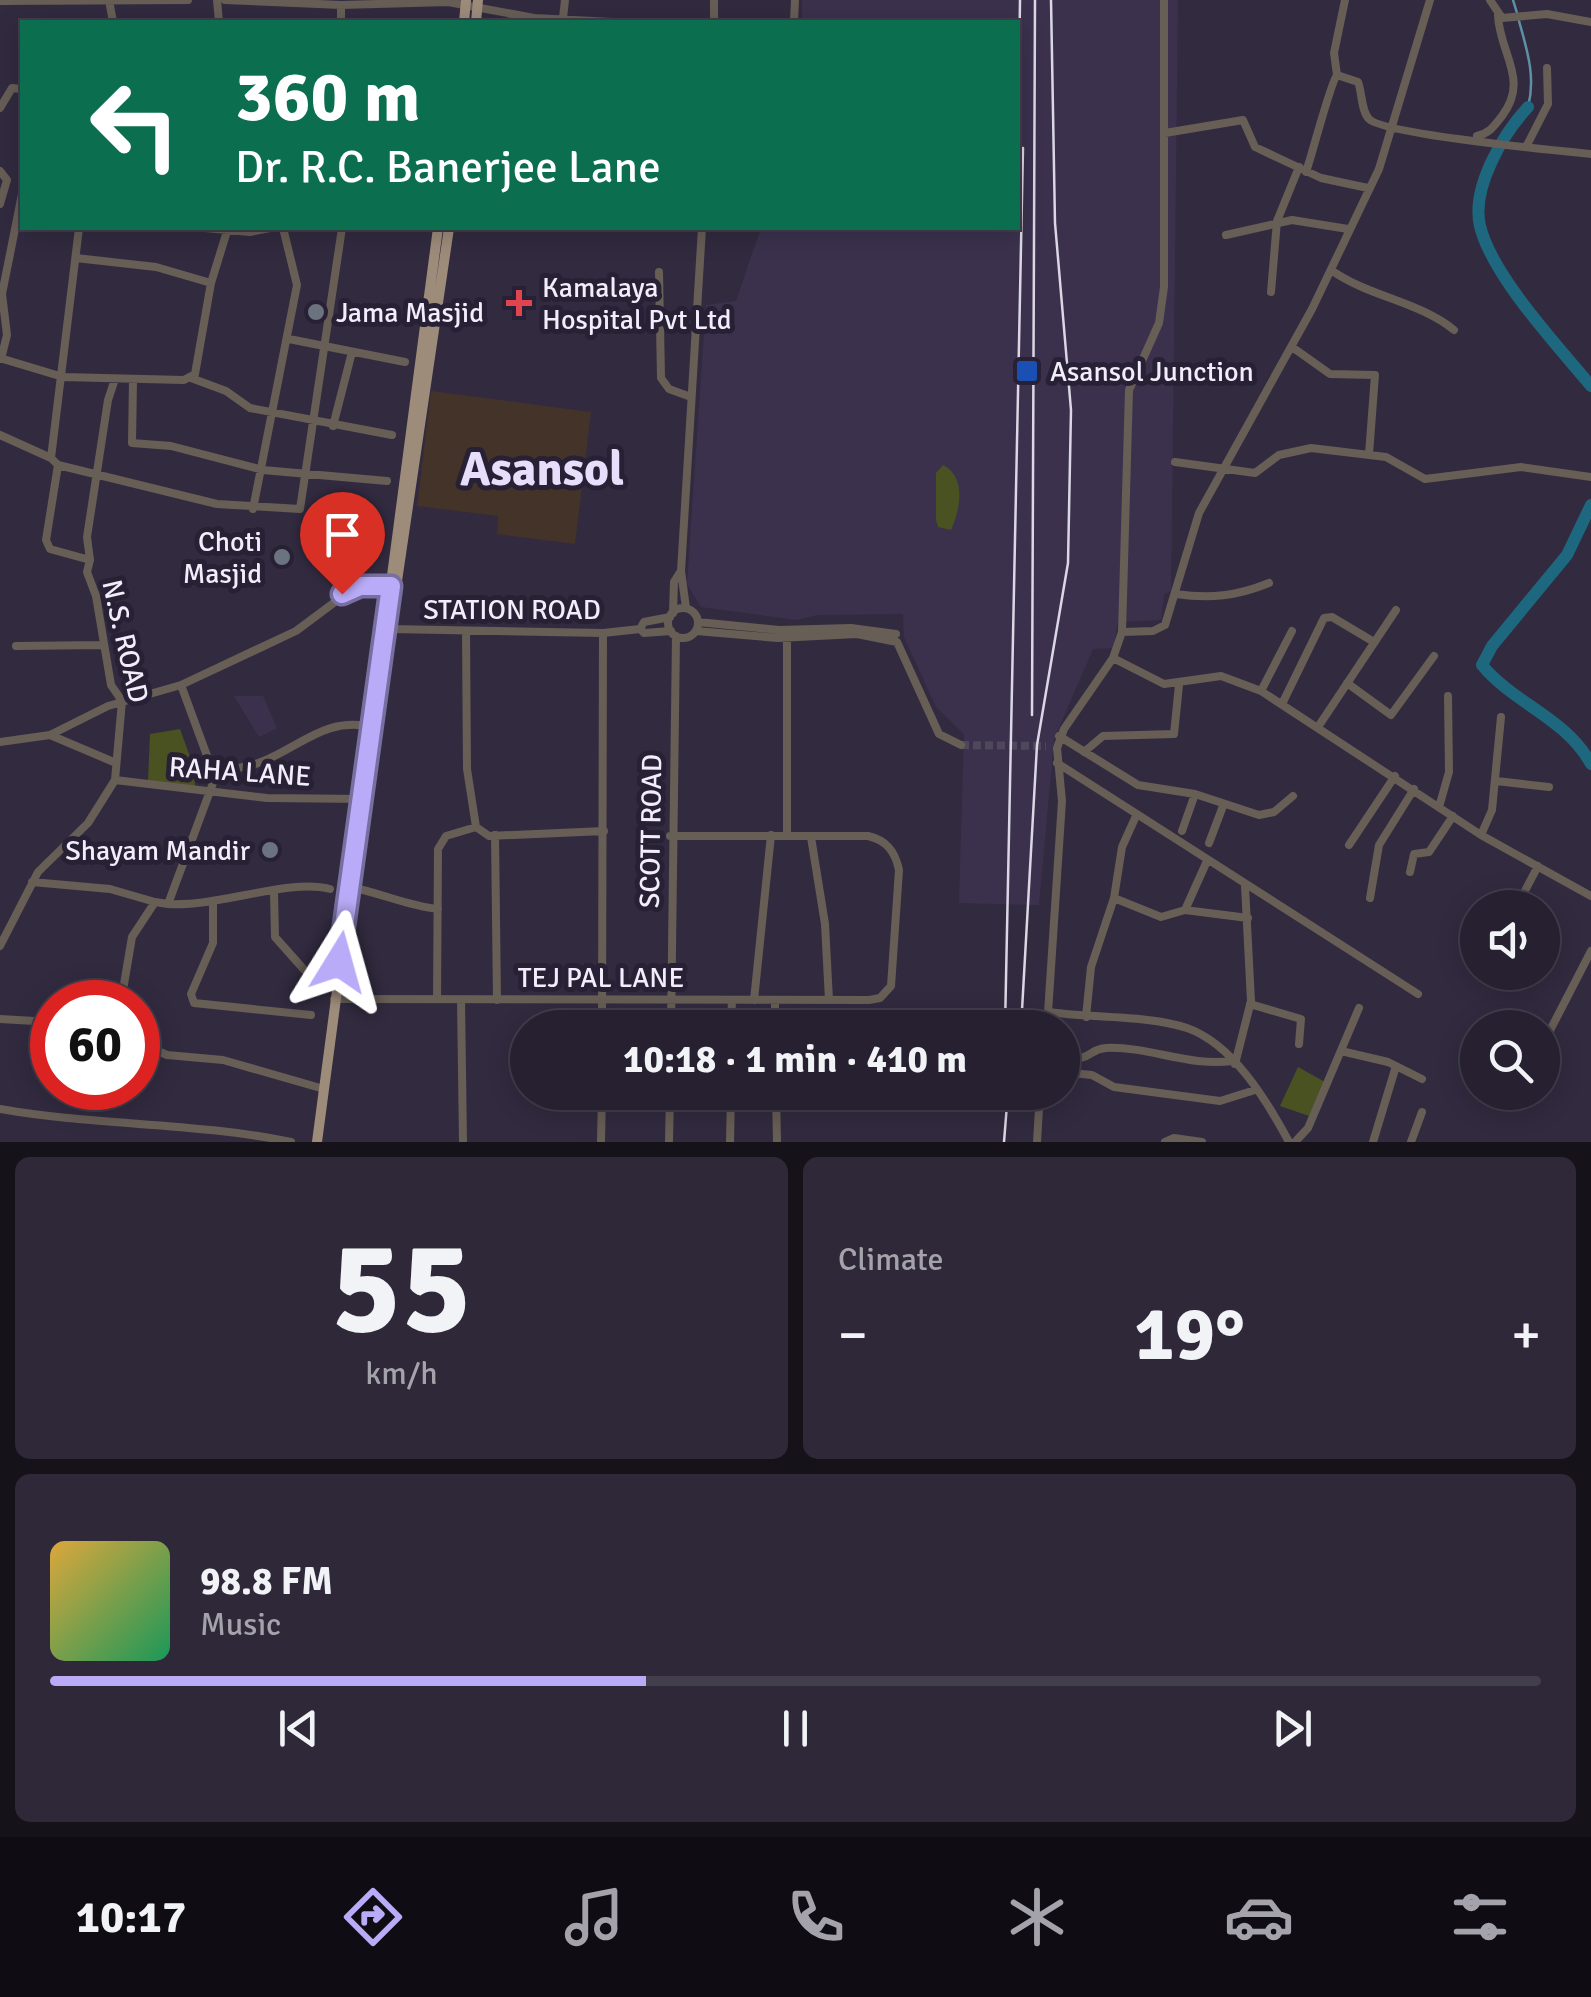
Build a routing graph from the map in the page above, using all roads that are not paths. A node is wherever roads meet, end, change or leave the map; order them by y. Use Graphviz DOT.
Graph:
graph roads {
  1 [pos="136,0"];
  2 [pos="188,0"];
  3 [pos="225,0"];
  4 [pos="565,0"];
  5 [pos="1164,0"];
  6 [pos="1345,0"];
  7 [pos="1430,0"];
  8 [pos="1490,0"];
  9 [pos="109,1"];
  10 [pos="0,2"];
  11 [pos="472,2"];
  12 [pos="341,5"];
  13 [pos="1500,16"];
  14 [pos="534,18"];
  15 [pos="341,20"];
  16 [pos="520,20"];
  17 [pos="569,20"];
  18 [pos="1591,22"];
  19 [pos="1547,68"];
  20 [pos="1337,75"];
  21 [pos="0,84"];
  22 [pos="12,88"];
  23 [pos="20,89"];
  24 [pos="0,108"];
  25 [pos="1390,126"];
  26 [pos="1165,133"];
  27 [pos="1471,138"];
  28 [pos="1526,147"];
  29 [pos="1591,154"];
  30 [pos="1302,170"];
  31 [pos="0,172"];
  32 [pos="1368,188"];
  33 [pos="0,204"];
  34 [pos="20,204"];
  35 [pos="1277,220"];
  36 [pos="80,230"];
  37 [pos="228,230"];
  38 [pos="284,230"];
  39 [pos="342,230"];
  40 [pos="438,230"];
  41 [pos="449,230"];
  42 [pos="702,230"];
  43 [pos="1348,230"];
  44 [pos="1226,236"];
  45 [pos="76,258"];
  46 [pos="1330,270"];
  47 [pos="659,272"];
  48 [pos="211,283"];
  49 [pos="1271,292"];
  50 [pos="1454,330"];
  51 [pos="289,339"];
  52 [pos="325,346"];
  53 [pos="1292,347"];
  54 [pos="352,352"];
  55 [pos="1,358"];
  56 [pos="405,362"];
  57 [pos="63,377"];
  58 [pos="191,378"];
  59 [pos="116,379"];
  60 [pos="132,380"];
  61 [pos="691,398"];
  62 [pos="275,412"];
  63 [pos="313,422"];
  64 [pos="333,426"];
  65 [pos="392,435"];
  66 [pos="0,436"];
  67 [pos="1369,454"];
  68 [pos="55,461"];
  69 [pos="1175,462"];
  70 [pos="1224,469"];
  71 [pos="264,470"];
  72 [pos="306,473"];
  73 [pos="97,476"];
  74 [pos="1591,477"];
  75 [pos="387,481"];
  76 [pos="253,509"];
  77 [pos="90,560"];
  78 [pos="681,571"];
  79 [pos="1268,583"];
  80 [pos="391,586"];
  81 [pos="1176,594"];
  82 [pos="686,608"];
  83 [pos="1396,610"];
  84 [pos="671,615"];
  85 [pos="697,627"];
  86 [pos="388,629"];
  87 [pos="640,629"];
  88 [pos="1292,630"];
  89 [pos="466,631"];
  90 [pos="1122,632"];
  91 [pos="604,633"];
  92 [pos="674,634"];
  93 [pos="787,638"];
  94 [pos="896,638"];
  95 [pos="1374,642"];
  96 [pos="102,645"];
  97 [pos="16,646"];
  98 [pos="1434,656"];
  99 [pos="1113,658"];
  100 [pos="1347,683"];
  101 [pos="181,684"];
  102 [pos="1179,685"];
  103 [pos="1261,690"];
  104 [pos="1448,696"];
  105 [pos="122,702"];
  106 [pos="1282,704"];
  107 [pos="1501,717"];
  108 [pos="1318,726"];
  109 [pos="372,727"];
  110 [pos="50,735"];
  111 [pos="1060,736"];
  112 [pos="0,742"];
  113 [pos="961,745"];
  114 [pos="1046,746"];
  115 [pos="1057,748"];
  116 [pos="1084,752"];
  117 [pos="116,763"];
  118 [pos="1056,763"];
  119 [pos="214,772"];
  120 [pos="1395,776"];
  121 [pos="115,780"];
  122 [pos="1496,781"];
  123 [pos="1550,787"];
  124 [pos="1414,789"];
  125 [pos="210,793"];
  126 [pos="1196,794"];
  127 [pos="1293,796"];
  128 [pos="363,799"];
  129 [pos="1223,806"];
  130 [pos="1439,806"];
  131 [pos="1136,816"];
  132 [pos="1453,816"];
  133 [pos="476,827"];
  134 [pos="1182,831"];
  135 [pos="604,832"];
  136 [pos="772,834"];
  137 [pos="1481,835"];
  138 [pos="494,836"];
  139 [pos="670,836"];
  140 [pos="788,836"];
  141 [pos="811,836"];
  142 [pos="1209,843"];
  143 [pos="1348,845"];
  144 [pos="1207,862"];
  145 [pos="1538,866"];
  146 [pos="1410,872"];
  147 [pos="32,882"];
  148 [pos="1245,886"];
  149 [pos="350,887"];
  150 [pos="330,889"];
  151 [pos="1525,890"];
  152 [pos="274,893"];
  153 [pos="1591,896"];
  154 [pos="1114,898"];
  155 [pos="1370,898"];
  156 [pos="155,902"];
  157 [pos="213,903"];
  158 [pos="168,904"];
  159 [pos="438,909"];
  160 [pos="1185,910"];
  161 [pos="1248,918"];
  162 [pos="0,946"];
  163 [pos="1591,950"];
  164 [pos="125,980"];
  165 [pos="316,982"];
  166 [pos="1418,994"];
  167 [pos="671,998"];
  168 [pos="334,999"];
  169 [pos="437,999"];
  170 [pos="603,999"];
  171 [pos="461,1000"];
  172 [pos="497,1000"];
  173 [pos="732,1000"];
  174 [pos="754,1000"];
  175 [pos="775,1000"];
  176 [pos="829,1000"];
  177 [pos="1250,1004"];
  178 [pos="1359,1008"];
  179 [pos="603,1010"];
  180 [pos="671,1010"];
  181 [pos="732,1010"];
  182 [pos="775,1010"];
  183 [pos="1048,1010"];
  184 [pos="1560,1011"];
  185 [pos="311,1016"];
  186 [pos="1080,1016"];
  187 [pos="1086,1017"];
  188 [pos="0,1019"];
  189 [pos="30,1021"];
  190 [pos="1299,1044"];
  191 [pos="1341,1051"];
  192 [pos="160,1052"];
  193 [pos="1080,1061"];
  194 [pos="1234,1062"];
  195 [pos="1396,1066"];
  196 [pos="1080,1074"];
  197 [pos="1422,1079"];
  198 [pos="324,1088"];
  199 [pos="1255,1090"];
  200 [pos="0,1109"];
  201 [pos="602,1110"];
  202 [pos="670,1110"];
  203 [pos="730,1110"];
  204 [pos="776,1110"];
  205 [pos="1039,1110"];
  206 [pos="1422,1112"];
  207 [pos="171,1128"];
  208 [pos="240,1138"];
  209 [pos="167,1142"];
  210 [pos="291,1142"];
  211 [pos="318,1142"];
  212 [pos="462,1142"];
  213 [pos="601,1142"];
  214 [pos="669,1142"];
  215 [pos="730,1142"];
  216 [pos="777,1142"];
  217 [pos="1037,1142"];
  218 [pos="1165,1142"];
  219 [pos="1202,1142"];
  220 [pos="1292,1142"];
  221 [pos="1373,1142"];
  222 [pos="1411,1142"];
  1 -- 2 [label="street"];
  1 -- 9 [label="street"];
  3 -- 12 [label="street"];
  4 -- 17 [label="street"];
  5 -- 26 [label="street"];
  6 -- 20 [label="street"];
  7 -- 25 [label="street"];
  8 -- 13 [label="street"];
  9 -- 10 [label="street"];
  11 -- 12 [label="street"];
  11 -- 14 [label="street"];
  12 -- 15 [label="street"];
  13 -- 18 [label="street"];
  13 -- 27 [label="street"];
  14 -- 16 [label="street"];
  14 -- 17 [label="street"];
  19 -- 28 [label="street"];
  20 -- 25 [label="street"];
  20 -- 30 [label="street"];
  21 -- 22 [label="street"];
  22 -- 23 [label="street"];
  22 -- 24 [label="street"];
  25 -- 27 [label="street"];
  25 -- 32 [label="street"];
  26 -- 30 [label="street"];
  26 -- 90 [label="street"];
  27 -- 28 [label="street"];
  28 -- 29 [label="street"];
  30 -- 32 [label="street"];
  30 -- 35 [label="street"];
  31 -- 33 [label="street"];
  32 -- 43 [label="street"];
  34 -- 55 [label="street"];
  35 -- 43 [label="street"];
  35 -- 44 [label="street"];
  35 -- 49 [label="street"];
  36 -- 45 [label="street, N.S. ROAD"];
  37 -- 48 [label="street"];
  38 -- 51 [label="street"];
  39 -- 52 [label="street"];
  40 -- 80 [label="main road"];
  41 -- 86 [label="main road"];
  42 -- 61 [label="street"];
  43 -- 46 [label="street"];
  45 -- 48 [label="street"];
  45 -- 57 [label="street, N.S. ROAD"];
  46 -- 50 [label="street"];
  46 -- 53 [label="street"];
  47 -- 61 [label="street"];
  48 -- 58 [label="street"];
  51 -- 52 [label="street"];
  51 -- 62 [label="street"];
  52 -- 54 [label="street"];
  52 -- 63 [label="street"];
  53 -- 67 [label="street"];
  53 -- 70 [label="street"];
  54 -- 56 [label="street"];
  54 -- 64 [label="street"];
  55 -- 57 [label="street"];
  57 -- 59 [label="street"];
  57 -- 68 [label="street, N.S. ROAD"];
  58 -- 60 [label="street"];
  58 -- 62 [label="street"];
  59 -- 60 [label="street"];
  59 -- 73 [label="street"];
  60 -- 71 [label="street"];
  61 -- 78 [label="street"];
  62 -- 63 [label="street"];
  62 -- 71 [label="street"];
  63 -- 64 [label="street"];
  63 -- 72 [label="street"];
  64 -- 65 [label="street"];
  66 -- 68 [label="street"];
  67 -- 70 [label="street"];
  67 -- 74 [label="street"];
  68 -- 73 [label="street"];
  68 -- 77 [label="street, N.S. ROAD"];
  69 -- 70 [label="street"];
  70 -- 81 [label="street"];
  71 -- 72 [label="street"];
  71 -- 76 [label="street"];
  72 -- 75 [label="street"];
  72 -- 76 [label="street"];
  73 -- 76 [label="street"];
  73 -- 77 [label="street"];
  77 -- 96 [label="street, N.S. ROAD"];
  78 -- 82 [label="street"];
  78 -- 84 [label="street, SCOTT ROAD"];
  79 -- 81 [label="street"];
  80 -- 86 [label="main road"];
  80 -- 101 [label="street"];
  81 -- 90 [label="street"];
  82 -- 84 [label="street, STATION ROAD"];
  82 -- 85 [label="street"];
  83 -- 95 [label="street"];
  84 -- 87 [label="street, STATION ROAD"];
  84 -- 92 [label="street, SCOTT ROAD"];
  85 -- 92 [label="street, STATION ROAD"];
  85 -- 93 [label="street"];
  85 -- 94 [label="street"];
  86 -- 89 [label="street, STATION ROAD"];
  86 -- 109 [label="main road"];
  87 -- 91 [label="street, STATION ROAD"];
  87 -- 92 [label="street, STATION ROAD"];
  88 -- 103 [label="street"];
  89 -- 91 [label="street, STATION ROAD"];
  89 -- 133 [label="street"];
  90 -- 99 [label="street"];
  91 -- 135 [label="street"];
  92 -- 139 [label="street, SCOTT ROAD"];
  93 -- 94 [label="street"];
  93 -- 140 [label="street"];
  94 -- 113 [label="street"];
  95 -- 100 [label="street"];
  95 -- 106 [label="street"];
  96 -- 97 [label="street"];
  96 -- 105 [label="street, N.S. ROAD"];
  98 -- 100 [label="street"];
  99 -- 102 [label="street"];
  99 -- 111 [label="street"];
  100 -- 108 [label="street"];
  101 -- 105 [label="street"];
  101 -- 119 [label="street"];
  102 -- 103 [label="street"];
  102 -- 116 [label="street"];
  103 -- 106 [label="street"];
  104 -- 130 [label="street"];
  105 -- 110 [label="street"];
  105 -- 117 [label="street, N.S. ROAD"];
  106 -- 108 [label="street"];
  107 -- 122 [label="street"];
  108 -- 120 [label="street"];
  109 -- 119 [label="street"];
  109 -- 128 [label="main road"];
  110 -- 112 [label="street"];
  110 -- 117 [label="street"];
  111 -- 115 [label="street"];
  111 -- 116 [label="street"];
  114 -- 115 [label="street"];
  115 -- 118 [label="street"];
  116 -- 126 [label="street"];
  117 -- 121 [label="street, N.S. ROAD"];
  118 -- 131 [label="street"];
  118 -- 183 [label="street"];
  119 -- 125 [label="street"];
  120 -- 124 [label="street"];
  120 -- 143 [label="street"];
  121 -- 125 [label="street, RAHA LANE"];
  121 -- 147 [label="street, N.S. ROAD"];
  122 -- 123 [label="street"];
  122 -- 137 [label="street"];
  124 -- 130 [label="street"];
  124 -- 155 [label="street"];
  125 -- 128 [label="street, RAHA LANE"];
  125 -- 158 [label="street"];
  126 -- 129 [label="street"];
  126 -- 134 [label="street"];
  127 -- 129 [label="street"];
  128 -- 149 [label="main road"];
  129 -- 142 [label="street"];
  130 -- 132 [label="street"];
  131 -- 144 [label="street"];
  131 -- 154 [label="street"];
  132 -- 137 [label="street"];
  132 -- 146 [label="street"];
  133 -- 138 [label="street"];
  133 -- 159 [label="street"];
  135 -- 138 [label="street"];
  135 -- 170 [label="street"];
  136 -- 139 [label="street"];
  136 -- 140 [label="street"];
  136 -- 174 [label="street"];
  137 -- 145 [label="street"];
  138 -- 172 [label="street"];
  139 -- 167 [label="street, SCOTT ROAD"];
  140 -- 141 [label="street"];
  141 -- 176 [label="street"];
  141 -- 176 [label="street, TEJ PAL LANE"];
  144 -- 148 [label="street"];
  144 -- 160 [label="street"];
  145 -- 151 [label="street"];
  145 -- 153 [label="street"];
  147 -- 156 [label="street"];
  147 -- 162 [label="street, N.S. ROAD"];
  148 -- 161 [label="street"];
  148 -- 166 [label="street"];
  149 -- 159 [label="street"];
  149 -- 168 [label="main road"];
  150 -- 152 [label="street"];
  152 -- 157 [label="street"];
  152 -- 165 [label="street"];
  154 -- 160 [label="street"];
  154 -- 187 [label="street"];
  156 -- 158 [label="street"];
  156 -- 164 [label="street"];
  157 -- 158 [label="street"];
  157 -- 185 [label="street"];
  159 -- 169 [label="street"];
  160 -- 161 [label="street"];
  161 -- 177 [label="street"];
  163 -- 184 [label="street"];
  167 -- 170 [label="street, TEJ PAL LANE"];
  167 -- 173 [label="street, TEJ PAL LANE"];
  167 -- 180 [label="street, SCOTT ROAD"];
  168 -- 169 [label="street, TEJ PAL LANE"];
  168 -- 198 [label="main road"];
  169 -- 171 [label="street, TEJ PAL LANE"];
  170 -- 172 [label="street, TEJ PAL LANE"];
  170 -- 179 [label="street"];
  171 -- 172 [label="street, TEJ PAL LANE"];
  171 -- 212 [label="street"];
  173 -- 174 [label="street, TEJ PAL LANE"];
  173 -- 181 [label="street"];
  174 -- 175 [label="street, TEJ PAL LANE"];
  175 -- 176 [label="street, TEJ PAL LANE"];
  175 -- 182 [label="street"];
  177 -- 190 [label="street"];
  177 -- 194 [label="street"];
  178 -- 191 [label="street"];
  186 -- 187 [label="street"];
  187 -- 194 [label="street"];
  188 -- 189 [label="street"];
  191 -- 195 [label="street"];
  191 -- 220 [label="street"];
  192 -- 198 [label="street"];
  193 -- 194 [label="street"];
  194 -- 199 [label="street"];
  195 -- 197 [label="street"];
  195 -- 221 [label="street"];
  196 -- 199 [label="street"];
  198 -- 211 [label="main road"];
  199 -- 220 [label="street"];
  200 -- 207 [label="street"];
  201 -- 213 [label="street"];
  202 -- 214 [label="street"];
  203 -- 215 [label="street"];
  204 -- 216 [label="street"];
  205 -- 217 [label="street"];
  206 -- 222 [label="street"];
  207 -- 208 [label="street"];
  207 -- 209 [label="street"];
  208 -- 210 [label="street"];
  218 -- 219 [label="street"];
}
